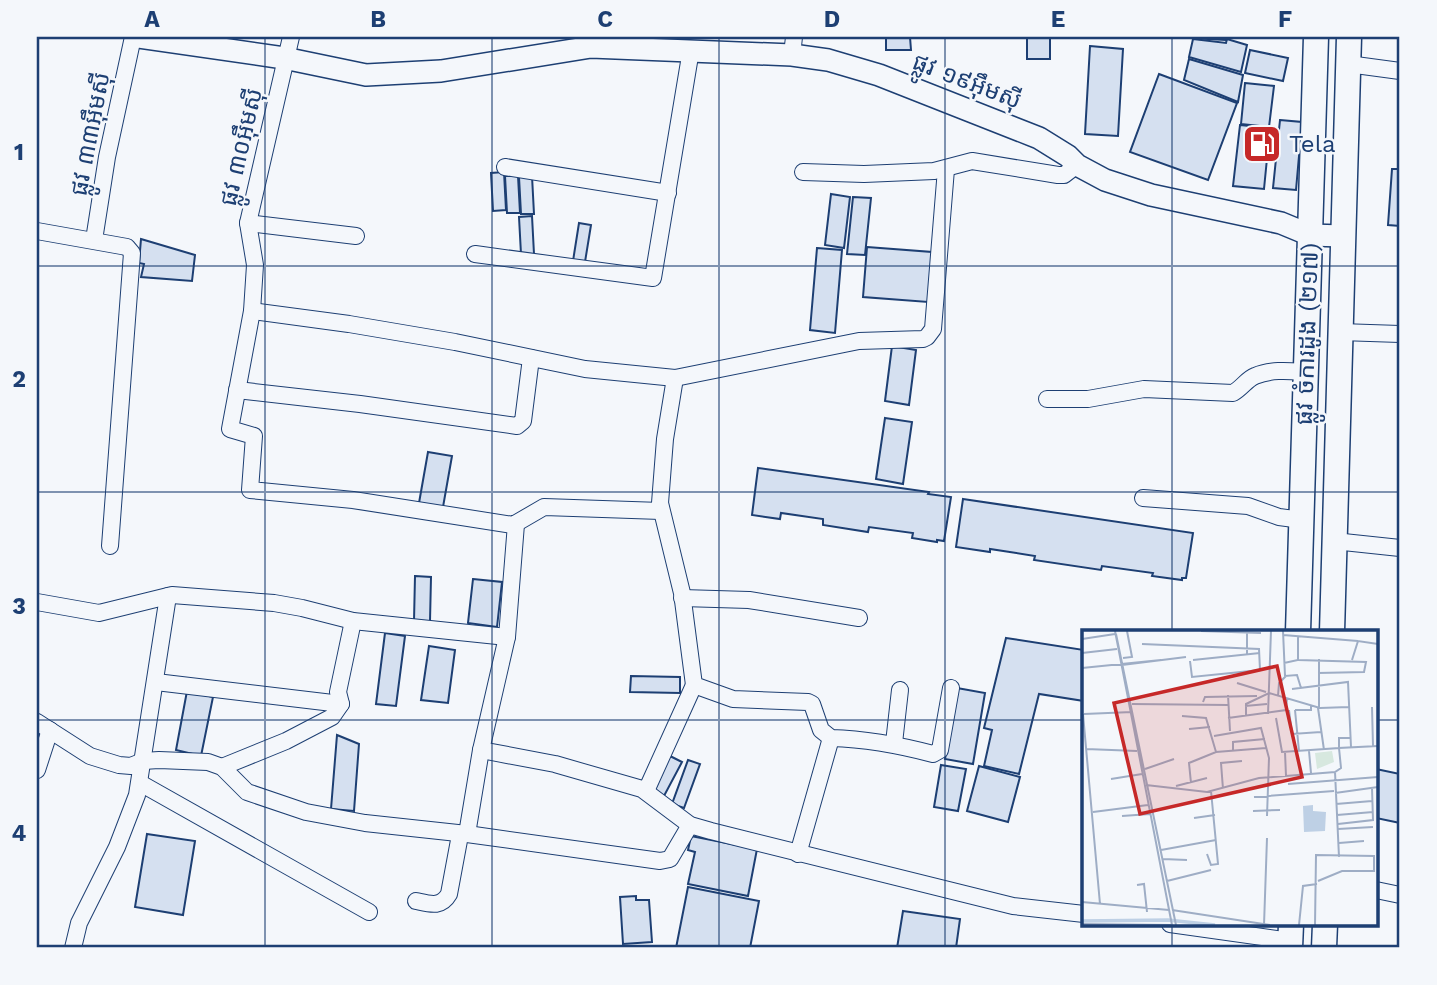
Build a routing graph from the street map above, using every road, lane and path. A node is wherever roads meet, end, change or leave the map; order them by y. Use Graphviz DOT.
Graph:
graph roads {
  1 [pos="133,37"];
  2 [pos="139,37"];
  3 [pos="291,37"];
  4 [pos="1316,37"];
  5 [pos="1349,37"];
  6 [pos="577,43"];
  7 [pos="793,46"];
  8 [pos="691,50"];
  9 [pos="284,58"];
  10 [pos="1348,64"];
  11 [pos="1400,71"];
  12 [pos="1077,165"];
  13 [pos="505,167"];
  14 [pos="946,169"];
  15 [pos="803,172"];
  16 [pos="668,193"];
  17 [pos="248,223"];
  18 [pos="37,230"];
  19 [pos="1310,235"];
  20 [pos="356,236"];
  21 [pos="1343,236"];
  22 [pos="94,240"];
  23 [pos="474,254"];
  24 [pos="252,311"];
  25 [pos="1340,332"];
  26 [pos="1400,334"];
  27 [pos="531,358"];
  28 [pos="1306,372"];
  29 [pos="675,378"];
  30 [pos="237,390"];
  31 [pos="1047,399"];
  32 [pos="1143,498"];
  33 [pos="661,511"];
  34 [pos="1301,520"];
  35 [pos="516,524"];
  36 [pos="1334,541"];
  37 [pos="110,545"];
  38 [pos="1400,548"];
  39 [pos="168,596"];
  40 [pos="682,598"];
  41 [pos="37,601"];
  42 [pos="859,618"];
  43 [pos="353,621"];
  44 [pos="1298,630"];
  45 [pos="1332,630"];
  46 [pos="507,637"];
  47 [pos="156,682"];
  48 [pos="694,685"];
  49 [pos="951,688"];
  50 [pos="900,690"];
  51 [pos="341,704"];
  52 [pos="44,726"];
  53 [pos="831,738"];
  54 [pos="894,743"];
  55 [pos="481,750"];
  56 [pos="143,761"];
  57 [pos="222,767"];
  58 [pos="37,770"];
  59 [pos="140,783"];
  60 [pos="646,791"];
  61 [pos="690,825"];
  62 [pos="463,835"];
  63 [pos="798,854"];
  64 [pos="1378,890"];
  65 [pos="1400,895"];
  66 [pos="416,901"];
  67 [pos="369,912"];
  68 [pos="1082,914"];
  69 [pos="1187,926"];
  70 [pos="1325,926"];
  71 [pos="1291,938"];
  72 [pos="73,948"];
  73 [pos="1324,948"];
  1 -- 22 [label="street, ផ្លូវ ៣៣អ៊ឹមស៊ី"];
  2 -- 9 [label="street, ផ្លូវ ១៩អ៊ឹមស៊ី"];
  3 -- 9 [label="street, ផ្លូវ ៣០អ៊ឹមស៊ី"];
  4 -- 19 [label="main road, ផ្លូវ ចំការដូង (២១៧)"];
  5 -- 10 [label="main road, ផ្លូវ ចំការដូង (២១៧)"];
  6 -- 8 [label="street, ផ្លូវ ១៩អ៊ឹមស៊ី"];
  6 -- 9 [label="street, ផ្លូវ ១៩អ៊ឹមស៊ី"];
  7 -- 8 [label="street, ផ្លូវ ១៩អ៊ឹមស៊ី"];
  7 -- 12 [label="street, ផ្លូវ ១៩អ៊ឹមស៊ី"];
  8 -- 16 [label="street"];
  9 -- 17 [label="street, ផ្លូវ ៣០អ៊ឹមស៊ី"];
  10 -- 11 [label="street"];
  10 -- 21 [label="main road, ផ្លូវ ចំការដូង (២១៧)"];
  12 -- 14 [label="street"];
  12 -- 19 [label="street, ផ្លូវ ១៩អ៊ឹមស៊ី"];
  13 -- 16 [label="street"];
  14 -- 15 [label="street"];
  14 -- 29 [label="street"];
  16 -- 23 [label="street"];
  17 -- 20 [label="street"];
  17 -- 24 [label="street, ផ្លូវ ៣០អ៊ឹមស៊ី"];
  18 -- 22 [label="street"];
  19 -- 21 [label="street, ផ្លូវ ១៩អ៊ឹមស៊ី"];
  19 -- 28 [label="main road, ផ្លូវ ចំការដូង (២១៧)"];
  21 -- 25 [label="main road, ផ្លូវ ចំការដូង (២១៧)"];
  22 -- 37 [label="street"];
  24 -- 27 [label="street"];
  24 -- 30 [label="street, ផ្លូវ ៣០អ៊ឹមស៊ី"];
  25 -- 26 [label="street"];
  25 -- 36 [label="main road, ផ្លូវ ចំការដូង (២១៧)"];
  27 -- 29 [label="street"];
  27 -- 30 [label="street"];
  28 -- 31 [label="street"];
  28 -- 34 [label="main road, ផ្លូវ ចំការដូង (២១៧)"];
  29 -- 33 [label="street"];
  30 -- 35 [label="street, ផ្លូវ ៣០អ៊ឹមស៊ី"];
  32 -- 34 [label="street"];
  33 -- 35 [label="street"];
  33 -- 40 [label="street"];
  34 -- 44 [label="main road, ផ្លូវ ចំការដូង (២១៧)"];
  35 -- 46 [label="street"];
  36 -- 38 [label="street"];
  36 -- 45 [label="main road, ផ្លូវ ចំការដូង (២១៧)"];
  39 -- 41 [label="street"];
  39 -- 43 [label="street"];
  39 -- 47 [label="street"];
  40 -- 42 [label="street"];
  40 -- 48 [label="street"];
  43 -- 46 [label="street"];
  43 -- 51 [label="street"];
  46 -- 55 [label="street"];
  47 -- 51 [label="street"];
  47 -- 56 [label="street"];
  48 -- 53 [label="street"];
  48 -- 60 [label="street"];
  49 -- 54 [label="street"];
  50 -- 54 [label="street"];
  51 -- 57 [label="street"];
  52 -- 56 [label="street"];
  52 -- 58 [label="street"];
  53 -- 54 [label="street"];
  53 -- 63 [label="street"];
  55 -- 60 [label="street"];
  55 -- 62 [label="street"];
  56 -- 57 [label="street"];
  56 -- 59 [label="street"];
  57 -- 62 [label="street"];
  59 -- 67 [label="street"];
  59 -- 72 [label="street"];
  60 -- 61 [label="street"];
  61 -- 62 [label="street"];
  61 -- 63 [label="street"];
  62 -- 66 [label="street"];
  63 -- 68 [label="street"];
  64 -- 65 [label="street"];
  69 -- 71 [label="street"];
  70 -- 73 [label="main road"];
}
